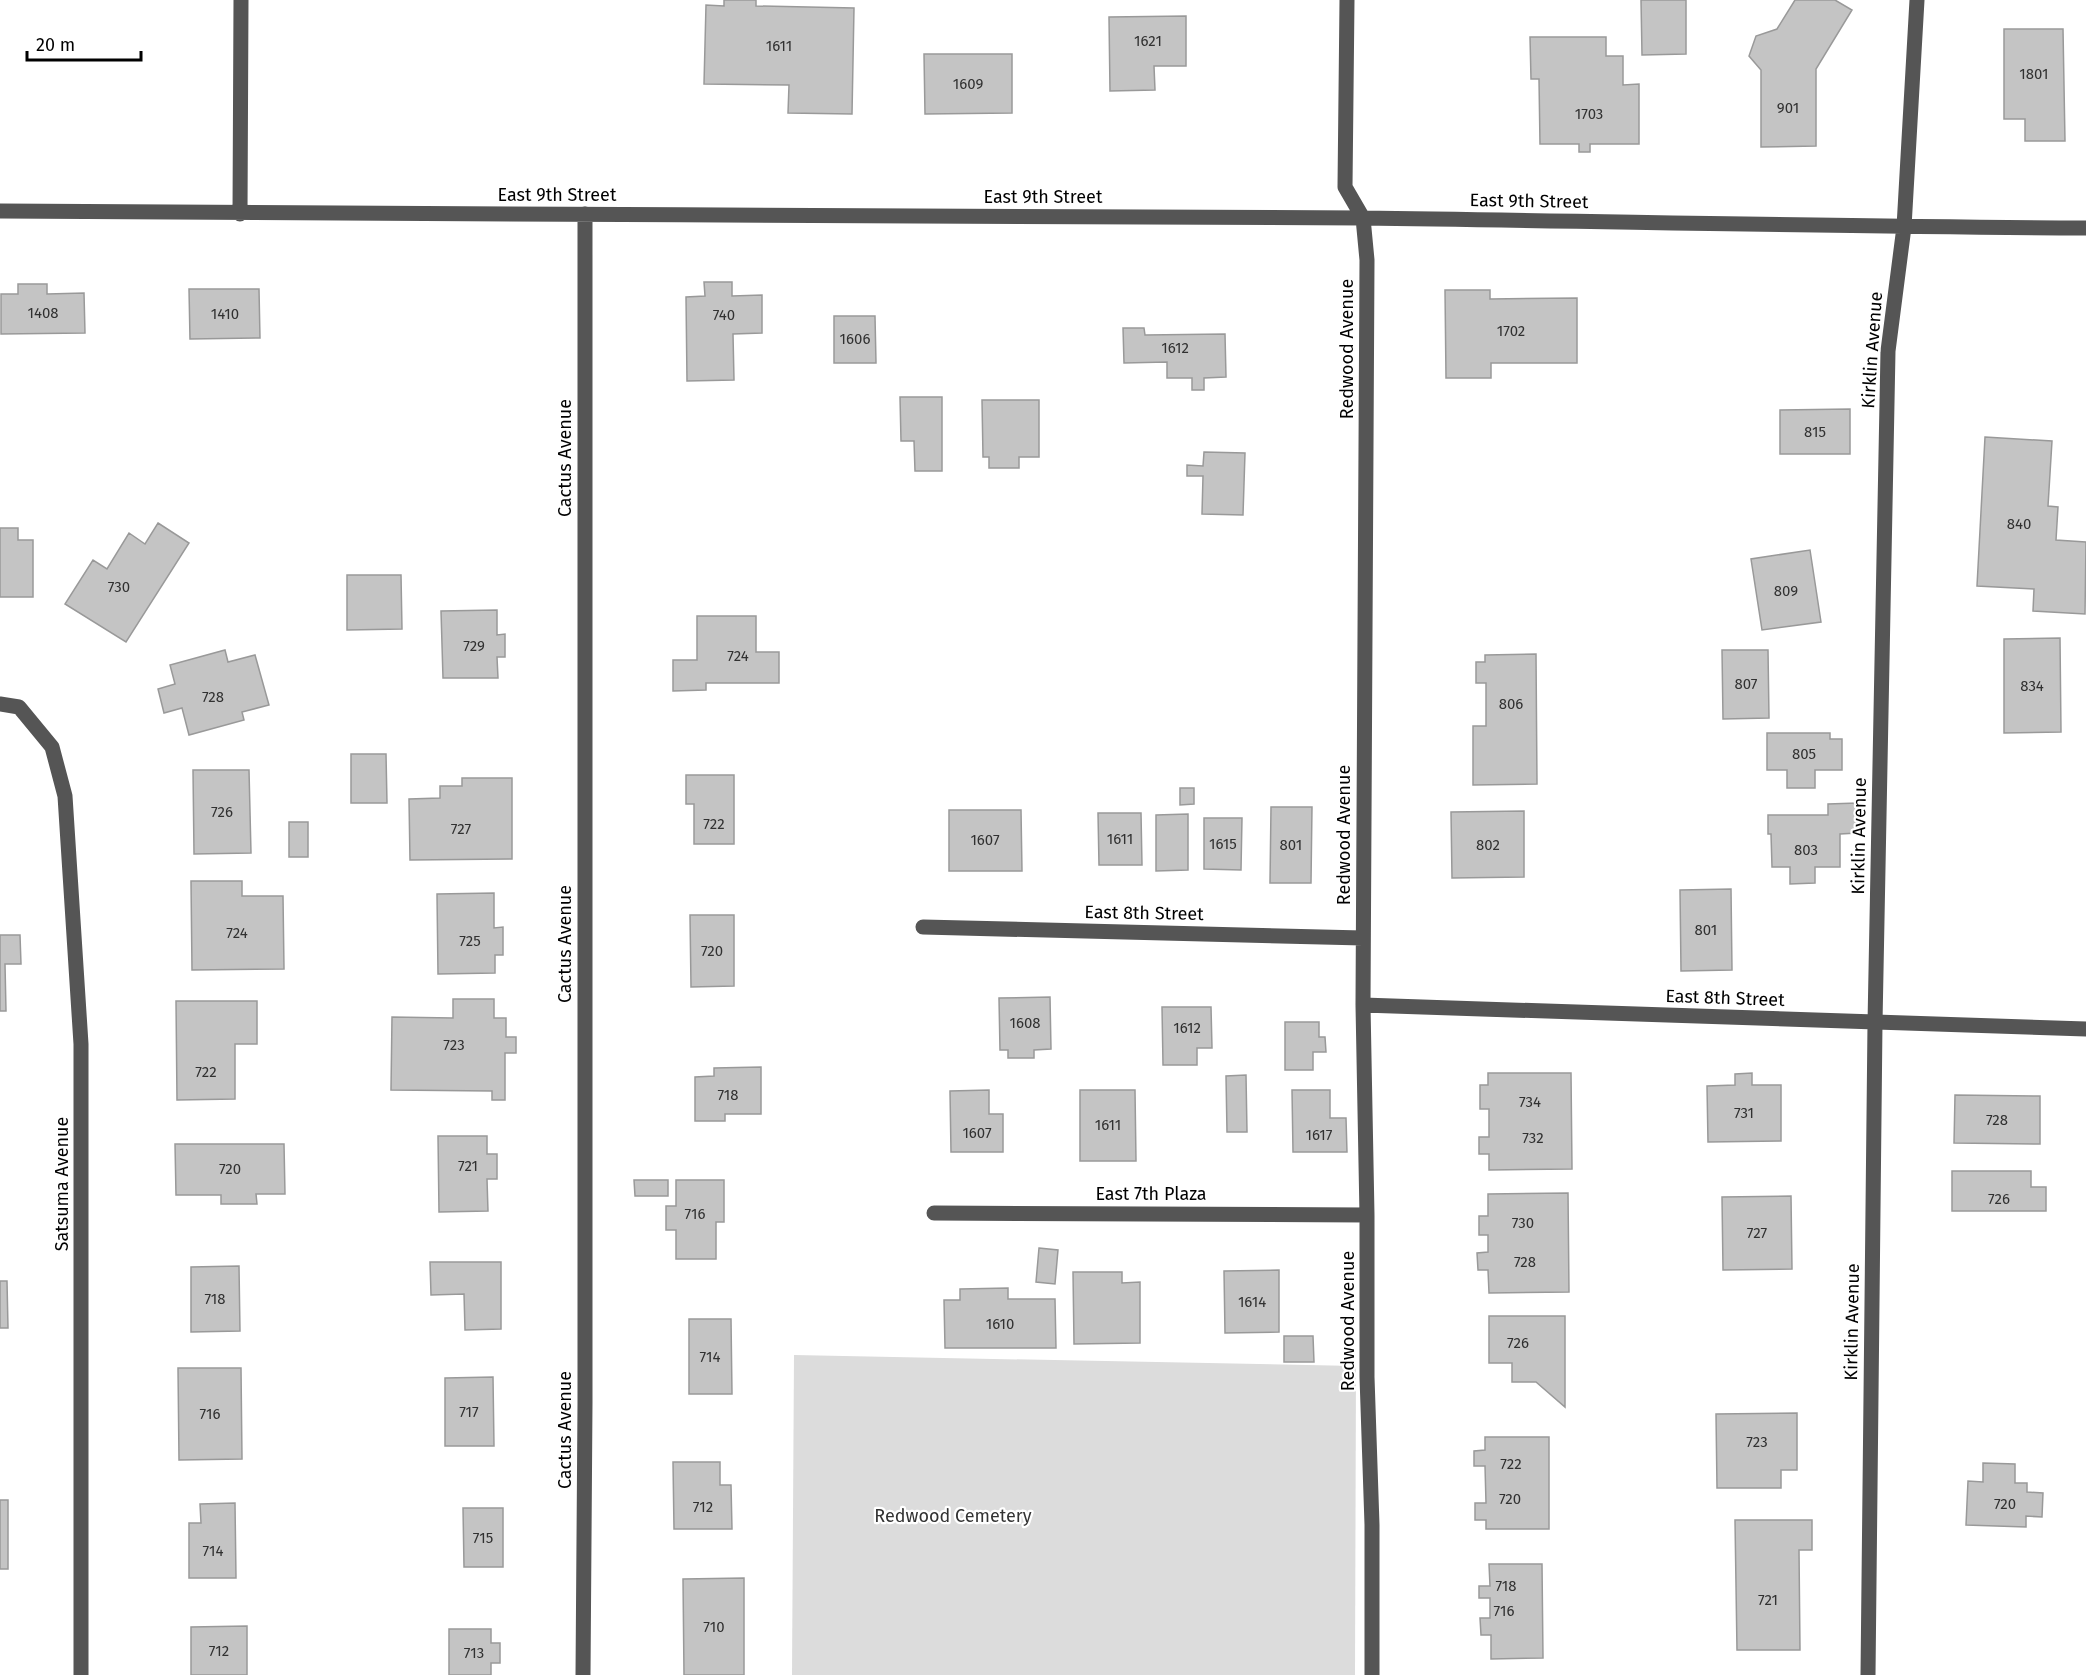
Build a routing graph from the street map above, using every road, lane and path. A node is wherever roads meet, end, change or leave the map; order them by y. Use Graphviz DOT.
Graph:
graph roads {
  1 [pos="241,0"];
  2 [pos="1347,0"];
  3 [pos="1917,0"];
  4 [pos="0,211"];
  5 [pos="240,214"];
  6 [pos="585,214"];
  7 [pos="1363,218"];
  8 [pos="1904,227"];
  9 [pos="2086,228"];
  10 [pos="0,704"];
  11 [pos="923,927"];
  12 [pos="1363,938"];
  13 [pos="1363,1005"];
  14 [pos="1875,1023"];
  15 [pos="2086,1029"];
  16 [pos="934,1213"];
  17 [pos="1367,1215"];
  18 [pos="81,1675"];
  19 [pos="583,1675"];
  20 [pos="1372,1675"];
  21 [pos="1868,1675"];
  1 -- 5 [label="street"];
  2 -- 7 [label="street, Redwood Avenue"];
  3 -- 8 [label="street, Kirklin Avenue"];
  4 -- 5 [label="street, East 9th Street"];
  5 -- 6 [label="street, East 9th Street"];
  6 -- 7 [label="street, East 9th Street"];
  6 -- 19 [label="street, Cactus Avenue"];
  7 -- 8 [label="street, East 9th Street"];
  7 -- 12 [label="street, Redwood Avenue"];
  8 -- 9 [label="street, East 9th Street"];
  8 -- 14 [label="street, Kirklin Avenue"];
  10 -- 18 [label="street, Satsuma Avenue"];
  11 -- 12 [label="street, East 8th Street"];
  12 -- 13 [label="street, Redwood Avenue"];
  13 -- 14 [label="street, East 8th Street"];
  13 -- 17 [label="street, Redwood Avenue"];
  14 -- 15 [label="street, East 8th Street"];
  14 -- 21 [label="street, Kirklin Avenue"];
  16 -- 17 [label="street, East 7th Plaza"];
  17 -- 20 [label="street, Redwood Avenue"];
}
